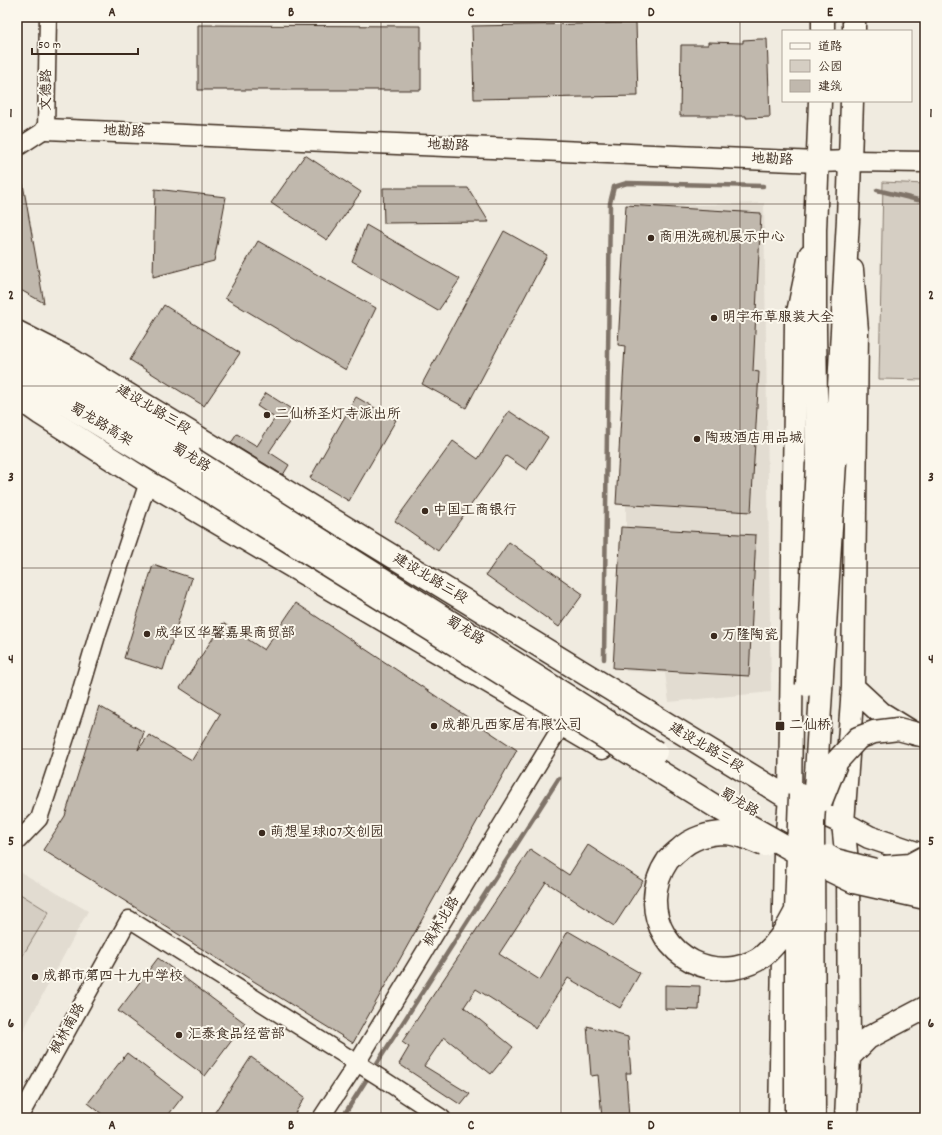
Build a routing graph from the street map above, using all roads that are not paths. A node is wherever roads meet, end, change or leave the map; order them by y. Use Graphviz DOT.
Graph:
graph roads {
  1 [pos="48,17"];
  2 [pos="823,17"];
  3 [pos="854,17"];
  4 [pos="823,30"];
  5 [pos="854,30"];
  6 [pos="820,102"];
  7 [pos="852,102"];
  8 [pos="46,129"];
  9 [pos="17,148"];
  10 [pos="850,160"];
  11 [pos="818,162"];
  12 [pos="925,162"];
  13 [pos="848,219"];
  14 [pos="816,230"];
  15 [pos="17,332"];
  16 [pos="17,351"];
  17 [pos="17,375"];
  18 [pos="17,397"];
  19 [pos="826,462"];
  20 [pos="188,467"];
  21 [pos="148,482"];
  22 [pos="853,687"];
  23 [pos="562,725"];
  24 [pos="925,736"];
  25 [pos="925,740"];
  26 [pos="790,799"];
  27 [pos="814,823"];
  28 [pos="843,823"];
  29 [pos="17,842"];
  30 [pos="806,844"];
  31 [pos="785,851"];
  32 [pos="925,857"];
  33 [pos="819,865"];
  34 [pos="848,871"];
  35 [pos="925,881"];
  36 [pos="925,887"];
  37 [pos="925,898"];
  38 [pos="796,911"];
  39 [pos="925,1008"];
  40 [pos="849,1057"];
  41 [pos="361,1066"];
  42 [pos="19,1118"];
  43 [pos="322,1118"];
  44 [pos="442,1118"];
  45 [pos="780,1118"];
  46 [pos="796,1118"];
  47 [pos="814,1118"];
  48 [pos="846,1118"];
  1 -- 8 [label="street, 文德路"];
  2 -- 4 [label="main road"];
  3 -- 5 [label="main road"];
  6 -- 11 [label="main road"];
  7 -- 10 [label="main road"];
  8 -- 9 [label="street, 文德路"];
  8 -- 11 [label="street, 地勘路"];
  10 -- 11 [label="street, 地勘路"];
  10 -- 12 [label="street, 地勘路"];
  10 -- 13 [label="main road"];
  11 -- 14 [label="main road"];
  13 -- 19 [label="main road"];
  13 -- 22 [label="main road"];
  14 -- 19 [label="main road"];
  14 -- 26 [label="main road"];
  15 -- 26 [label="main road, 建设北路三段"];
  16 -- 20 [label="main road, 蜀龙路"];
  17 -- 20 [label="main road, 蜀龙路高架"];
  18 -- 21 [label="main road"];
  19 -- 27 [label="main road, bridge"];
  19 -- 38 [label="main road, bridge"];
  20 -- 30 [label="main road, 蜀龙路, bridge"];
  20 -- 33 [label="main road, 蜀龙路, bridge"];
  21 -- 23 [label="main road"];
  21 -- 29 [label="street"];
  22 -- 25 [label="main road"];
  22 -- 28 [label="main road"];
  23 -- 31 [label="main road"];
  23 -- 41 [label="street, 枫林北路"];
  24 -- 27 [label="main road, bridge"];
  26 -- 28 [label="main road, 建设北路三段"];
  26 -- 31 [label="main road"];
  27 -- 47 [label="main road, bridge"];
  28 -- 32 [label="main road, 建设北路三段"];
  28 -- 34 [label="main road"];
  30 -- 32 [label="main road, bridge"];
  30 -- 35 [label="main road, 蜀龙路, bridge"];
  31 -- 34 [label="main road"];
  31 -- 45 [label="main road"];
  33 -- 37 [label="main road, 蜀龙路, bridge"];
  33 -- 38 [label="main road, bridge"];
  34 -- 36 [label="main road"];
  34 -- 40 [label="main road"];
  38 -- 46 [label="main road, bridge"];
  39 -- 40 [label="main road"];
  40 -- 48 [label="main road"];
  41 -- 42 [label="street, 枫林南路"];
  41 -- 43 [label="street, 枫林北路"];
  41 -- 44 [label="street"];
}
